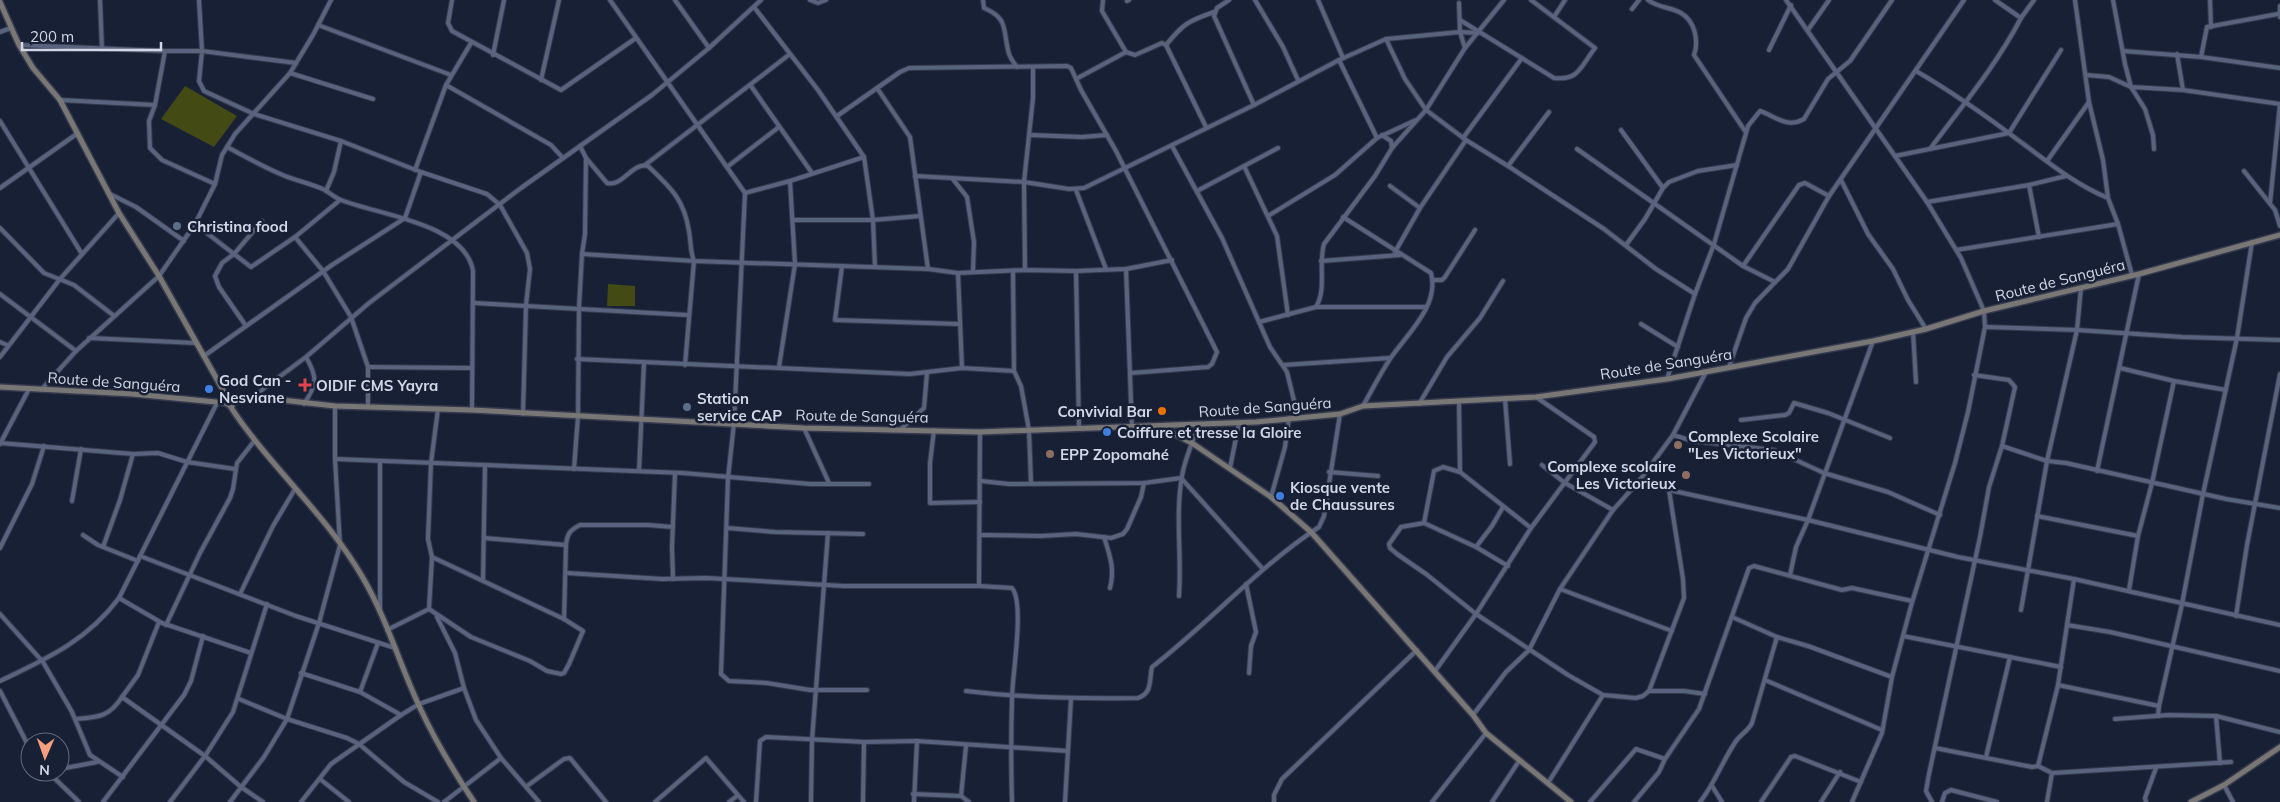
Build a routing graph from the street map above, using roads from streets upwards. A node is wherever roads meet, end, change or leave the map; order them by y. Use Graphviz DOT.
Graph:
graph roads {
  1 [pos="100,0"];
  2 [pos="199,0"];
  3 [pos="331,0"];
  4 [pos="452,0"];
  5 [pos="504,0"];
  6 [pos="559,0"];
  7 [pos="610,0"];
  8 [pos="761,0"];
  9 [pos="810,0"];
  10 [pos="826,0"];
  11 [pos="983,0"];
  12 [pos="1103,0"];
  13 [pos="1229,0"];
  14 [pos="1255,0"];
  15 [pos="1318,0"];
  16 [pos="1504,0"];
  17 [pos="1531,0"];
  18 [pos="1565,0"];
  19 [pos="1639,0"];
  20 [pos="1648,0"];
  21 [pos="1786,0"];
  22 [pos="1828,0"];
  23 [pos="1892,0"];
  24 [pos="1964,0"];
  25 [pos="1995,0"];
  26 [pos="2034,0"];
  27 [pos="2075,0"];
  28 [pos="2113,0"];
  29 [pos="2210,0"];
  30 [pos="677,1"];
  31 [pos="0,2"];
  32 [pos="1459,3"];
  33 [pos="1790,5"];
  34 [pos="2280,6"];
  35 [pos="754,7"];
  36 [pos="1632,9"];
  37 [pos="1214,12"];
  38 [pos="2279,15"];
  39 [pos="1554,17"];
  40 [pos="2021,18"];
  41 [pos="1460,20"];
  42 [pos="318,25"];
  43 [pos="11,28"];
  44 [pos="2211,28"];
  45 [pos="1808,30"];
  46 [pos="0,32"];
  47 [pos="1460,32"];
  48 [pos="1479,32"];
  49 [pos="636,38"];
  50 [pos="1386,39"];
  51 [pos="471,43"];
  52 [pos="19,45"];
  53 [pos="1166,45"];
  54 [pos="709,48"];
  55 [pos="1465,48"];
  56 [pos="102,49"];
  57 [pos="1769,50"];
  58 [pos="2061,50"];
  59 [pos="164,51"];
  60 [pos="202,51"];
  61 [pos="2123,51"];
  62 [pos="1126,52"];
  63 [pos="790,54"];
  64 [pos="2177,54"];
  65 [pos="493,55"];
  66 [pos="2201,57"];
  67 [pos="1522,58"];
  68 [pos="1341,59"];
  69 [pos="296,63"];
  70 [pos="1017,67"];
  71 [pos="1033,67"];
  72 [pos="2280,68"];
  73 [pos="1916,71"];
  74 [pos="290,73"];
  75 [pos="1838,73"];
  76 [pos="451,75"];
  77 [pos="2086,75"];
  78 [pos="1076,79"];
  79 [pos="541,80"];
  80 [pos="1298,80"];
  81 [pos="668,81"];
  82 [pos="446,85"];
  83 [pos="751,86"];
  84 [pos="2131,87"];
  85 [pos="877,88"];
  86 [pos="2183,90"];
  87 [pos="374,99"];
  88 [pos="60,100"];
  89 [pos="1967,102"];
  90 [pos="2089,102"];
  91 [pos="2280,103"];
  92 [pos="155,105"];
  93 [pos="1254,105"];
  94 [pos="1426,110"];
  95 [pos="1549,112"];
  96 [pos="2280,112"];
  97 [pos="254,114"];
  98 [pos="837,116"];
  99 [pos="1418,119"];
  100 [pos="0,121"];
  101 [pos="697,125"];
  102 [pos="779,127"];
  103 [pos="1206,127"];
  104 [pos="1875,129"];
  105 [pos="1621,130"];
  106 [pos="1745,131"];
  107 [pos="78,133"];
  108 [pos="2009,133"];
  109 [pos="1030,135"];
  110 [pos="1107,135"];
  111 [pos="1382,135"];
  112 [pos="1377,138"];
  113 [pos="1464,139"];
  114 [pos="341,141"];
  115 [pos="580,146"];
  116 [pos="1172,146"];
  117 [pos="227,147"];
  118 [pos="1278,148"];
  119 [pos="1392,148"];
  120 [pos="1577,149"];
  121 [pos="1930,149"];
  122 [pos="2154,149"];
  123 [pos="1895,156"];
  124 [pos="864,157"];
  125 [pos="563,158"];
  126 [pos="586,158"];
  127 [pos="2278,160"];
  128 [pos="2047,161"];
  129 [pos="645,165"];
  130 [pos="1737,165"];
  131 [pos="30,166"];
  132 [pos="1244,166"];
  133 [pos="1508,166"];
  134 [pos="727,167"];
  135 [pos="1125,169"];
  136 [pos="415,170"];
  137 [pos="2244,171"];
  138 [pos="421,172"];
  139 [pos="812,173"];
  140 [pos="915,176"];
  141 [pos="2066,176"];
  142 [pos="952,178"];
  143 [pos="1842,180"];
  144 [pos="790,181"];
  145 [pos="1024,182"];
  146 [pos="215,184"];
  147 [pos="2029,185"];
  148 [pos="1390,186"];
  149 [pos="0,188"];
  150 [pos="1663,188"];
  151 [pos="1076,190"];
  152 [pos="326,191"];
  153 [pos="1197,191"];
  154 [pos="107,192"];
  155 [pos="745,193"];
  156 [pos="1829,196"];
  157 [pos="2108,198"];
  158 [pos="340,200"];
  159 [pos="1927,202"];
  160 [pos="2270,203"];
  161 [pos="1655,204"];
  162 [pos="500,205"];
  163 [pos="1420,208"];
  164 [pos="118,213"];
  165 [pos="920,216"];
  166 [pos="1268,216"];
  167 [pos="1343,217"];
  168 [pos="405,218"];
  169 [pos="794,220"];
  170 [pos="873,220"];
  171 [pos="262,221"];
  172 [pos="195,224"];
  173 [pos="2118,224"];
  174 [pos="2280,226"];
  175 [pos="0,228"];
  176 [pos="1475,230"];
  177 [pos="2280,235"];
  178 [pos="295,237"];
  179 [pos="2039,237"];
  180 [pos="184,241"];
  181 [pos="452,241"];
  182 [pos="2252,242"];
  183 [pos="1714,244"];
  184 [pos="1626,246"];
  185 [pos="1956,250"];
  186 [pos="1395,252"];
  187 [pos="82,254"];
  188 [pos="234,254"];
  189 [pos="582,254"];
  190 [pos="1400,255"];
  191 [pos="1172,260"];
  192 [pos="1321,261"];
  193 [pos="694,262"];
  194 [pos="743,262"];
  195 [pos="795,264"];
  196 [pos="842,266"];
  197 [pos="1743,266"];
  198 [pos="875,267"];
  199 [pos="1126,268"];
  200 [pos="928,269"];
  201 [pos="1106,269"];
  202 [pos="1024,270"];
  203 [pos="1076,270"];
  204 [pos="323,271"];
  205 [pos="973,271"];
  206 [pos="1013,272"];
  207 [pos="958,273"];
  208 [pos="2139,274"];
  209 [pos="2132,275"];
  210 [pos="159,276"];
  211 [pos="60,279"];
  212 [pos="1432,280"];
  213 [pos="1503,281"];
  214 [pos="1774,282"];
  215 [pos="2081,288"];
  216 [pos="0,294"];
  217 [pos="1695,294"];
  218 [pos="474,303"];
  219 [pos="526,305"];
  220 [pos="579,308"];
  221 [pos="1316,308"];
  222 [pos="1426,308"];
  223 [pos="1984,312"];
  224 [pos="113,315"];
  225 [pos="688,315"];
  226 [pos="1288,315"];
  227 [pos="31,316"];
  228 [pos="351,317"];
  229 [pos="1259,322"];
  230 [pos="959,324"];
  231 [pos="1641,324"];
  232 [pos="246,326"];
  233 [pos="1985,327"];
  234 [pos="1926,329"];
  235 [pos="2077,330"];
  236 [pos="1913,332"];
  237 [pos="2127,332"];
  238 [pos="89,338"];
  239 [pos="2237,338"];
  240 [pos="2280,340"];
  241 [pos="0,342"];
  242 [pos="196,342"];
  243 [pos="1874,342"];
  244 [pos="7,346"];
  245 [pos="1678,347"];
  246 [pos="76,350"];
  247 [pos="204,356"];
  248 [pos="0,357"];
  249 [pos="306,357"];
  250 [pos="1390,358"];
  251 [pos="577,359"];
  252 [pos="644,363"];
  253 [pos="685,365"];
  254 [pos="1283,365"];
  255 [pos="368,367"];
  256 [pos="735,367"];
  257 [pos="1729,367"];
  258 [pos="472,368"];
  259 [pos="779,368"];
  260 [pos="962,368"];
  261 [pos="2120,368"];
  262 [pos="1014,371"];
  263 [pos="1706,372"];
  264 [pos="926,373"];
  265 [pos="1131,373"];
  266 [pos="2280,374"];
  267 [pos="1974,375"];
  268 [pos="1668,379"];
  269 [pos="2174,381"];
  270 [pos="1916,382"];
  271 [pos="0,387"];
  272 [pos="29,389"];
  273 [pos="41,390"];
  274 [pos="2226,390"];
  275 [pos="2278,392"];
  276 [pos="255,397"];
  277 [pos="1536,397"];
  278 [pos="1505,399"];
  279 [pos="1459,402"];
  280 [pos="217,403"];
  281 [pos="230,403"];
  282 [pos="304,404"];
  283 [pos="1419,404"];
  284 [pos="335,406"];
  285 [pos="368,406"];
  286 [pos="1363,406"];
  287 [pos="438,409"];
  288 [pos="472,410"];
  289 [pos="523,414"];
  290 [pos="1340,414"];
  291 [pos="578,416"];
  292 [pos="1298,417"];
  293 [pos="1289,418"];
  294 [pos="1741,420"];
  295 [pos="642,421"];
  296 [pos="1844,421"];
  297 [pos="734,423"];
  298 [pos="1239,423"];
  299 [pos="1199,424"];
  300 [pos="1159,426"];
  301 [pos="804,428"];
  302 [pos="1080,428"];
  303 [pos="1132,428"];
  304 [pos="901,429"];
  305 [pos="934,430"];
  306 [pos="1029,430"];
  307 [pos="980,432"];
  308 [pos="1673,435"];
  309 [pos="1890,438"];
  310 [pos="255,440"];
  311 [pos="0,443"];
  312 [pos="1192,443"];
  313 [pos="44,446"];
  314 [pos="2002,446"];
  315 [pos="81,449"];
  316 [pos="133,454"];
  317 [pos="335,459"];
  318 [pos="380,461"];
  319 [pos="187,462"];
  320 [pos="2047,462"];
  321 [pos="432,463"];
  322 [pos="1510,464"];
  323 [pos="485,465"];
  324 [pos="1542,465"];
  325 [pos="1230,468"];
  326 [pos="235,469"];
  327 [pos="574,469"];
  328 [pos="639,471"];
  329 [pos="2097,471"];
  330 [pos="675,472"];
  331 [pos="1329,472"];
  332 [pos="1460,472"];
  333 [pos="1824,473"];
  334 [pos="1378,476"];
  335 [pos="728,478"];
  336 [pos="1181,478"];
  337 [pos="1640,480"];
  338 [pos="981,481"];
  339 [pos="1031,483"];
  340 [pos="1144,483"];
  341 [pos="1565,483"];
  342 [pos="829,484"];
  343 [pos="869,484"];
  344 [pos="2152,484"];
  345 [pos="295,489"];
  346 [pos="1669,490"];
  347 [pos="2203,494"];
  348 [pos="1272,497"];
  349 [pos="72,501"];
  350 [pos="980,502"];
  351 [pos="2256,504"];
  352 [pos="1503,507"];
  353 [pos="2280,508"];
  354 [pos="1613,510"];
  355 [pos="1940,515"];
  356 [pos="2037,516"];
  357 [pos="1808,520"];
  358 [pos="1424,523"];
  359 [pos="673,527"];
  360 [pos="727,528"];
  361 [pos="1531,528"];
  362 [pos="1311,532"];
  363 [pos="828,533"];
  364 [pos="863,534"];
  365 [pos="981,534"];
  366 [pos="84,535"];
  367 [pos="2138,536"];
  368 [pos="1104,537"];
  369 [pos="484,538"];
  370 [pos="340,544"];
  371 [pos="566,545"];
  372 [pos="102,547"];
  373 [pos="1476,547"];
  374 [pos="0,548"];
  375 [pos="1928,550"];
  376 [pos="140,556"];
  377 [pos="432,557"];
  378 [pos="1975,560"];
  379 [pos="138,561"];
  380 [pos="1508,566"];
  381 [pos="1262,568"];
  382 [pos="2028,570"];
  383 [pos="567,573"];
  384 [pos="191,575"];
  385 [pos="1790,575"];
  386 [pos="673,579"];
  387 [pos="725,579"];
  388 [pos="2074,579"];
  389 [pos="483,581"];
  390 [pos="1246,584"];
  391 [pos="824,585"];
  392 [pos="980,586"];
  393 [pos="1110,588"];
  394 [pos="1560,589"];
  395 [pos="2129,590"];
  396 [pos="240,594"];
  397 [pos="1179,596"];
  398 [pos="119,598"];
  399 [pos="1912,601"];
  400 [pos="267,604"];
  401 [pos="2182,604"];
  402 [pos="429,609"];
  403 [pos="2020,610"];
  404 [pos="378,612"];
  405 [pos="0,614"];
  406 [pos="1476,614"];
  407 [pos="436,615"];
  408 [pos="2236,616"];
  409 [pos="1732,617"];
  410 [pos="564,619"];
  411 [pos="159,622"];
  412 [pos="319,624"];
  413 [pos="166,625"];
  414 [pos="2067,625"];
  415 [pos="2280,625"];
  416 [pos="386,630"];
  417 [pos="1672,631"];
  418 [pos="203,636"];
  419 [pos="1903,636"];
  420 [pos="1777,637"];
  421 [pos="378,643"];
  422 [pos="1956,646"];
  423 [pos="395,648"];
  424 [pos="2173,648"];
  425 [pos="1416,650"];
  426 [pos="1529,650"];
  427 [pos="251,653"];
  428 [pos="2010,657"];
  429 [pos="43,662"];
  430 [pos="2061,667"];
  431 [pos="1435,671"];
  432 [pos="2280,671"];
  433 [pos="301,673"];
  434 [pos="1248,673"];
  435 [pos="1892,677"];
  436 [pos="1765,680"];
  437 [pos="0,681"];
  438 [pos="2058,685"];
  439 [pos="464,688"];
  440 [pos="816,690"];
  441 [pos="866,690"];
  442 [pos="0,691"];
  443 [pos="966,691"];
  444 [pos="360,692"];
  445 [pos="1649,692"];
  446 [pos="1705,694"];
  447 [pos="1603,695"];
  448 [pos="1012,696"];
  449 [pos="122,697"];
  450 [pos="239,699"];
  451 [pos="1072,699"];
  452 [pos="418,704"];
  453 [pos="2159,706"];
  454 [pos="401,715"];
  455 [pos="1473,715"];
  456 [pos="2158,716"];
  457 [pos="2216,716"];
  458 [pos="76,719"];
  459 [pos="287,719"];
  460 [pos="2115,719"];
  461 [pos="163,724"];
  462 [pos="1882,730"];
  463 [pos="21,732"];
  464 [pos="2280,732"];
  465 [pos="1486,733"];
  466 [pos="812,740"];
  467 [pos="916,741"];
  468 [pos="864,742"];
  469 [pos="359,744"];
  470 [pos="966,746"];
  471 [pos="2280,747"];
  472 [pos="1011,748"];
  473 [pos="1935,748"];
  474 [pos="1068,750"];
  475 [pos="205,756"];
  476 [pos="1986,757"];
  477 [pos="501,758"];
  478 [pos="1665,759"];
  479 [pos="1519,761"];
  480 [pos="98,762"];
  481 [pos="2231,762"];
  482 [pos="2220,763"];
  483 [pos="2038,766"];
  484 [pos="70,767"];
  485 [pos="2156,768"];
  486 [pos="1840,772"];
  487 [pos="2052,773"];
  488 [pos="123,778"];
  489 [pos="320,779"];
  490 [pos="58,782"];
  491 [pos="1861,782"];
  492 [pos="1548,783"];
  493 [pos="2224,785"];
  494 [pos="527,786"];
  495 [pos="1712,786"];
  496 [pos="241,787"];
  497 [pos="464,787"];
  498 [pos="913,794"];
  499 [pos="737,796"];
  500 [pos="961,796"];
  501 [pos="79,802"];
  502 [pos="103,802"];
  503 [pos="170,802"];
  504 [pos="230,802"];
  505 [pos="263,802"];
  506 [pos="301,802"];
  507 [pos="349,802"];
  508 [pos="438,802"];
  509 [pos="444,802"];
  510 [pos="474,802"];
  511 [pos="539,802"];
  512 [pos="606,802"];
  513 [pos="654,802"];
  514 [pos="729,802"];
  515 [pos="744,802"];
  516 [pos="756,802"];
  517 [pos="811,802"];
  518 [pos="863,802"];
  519 [pos="914,802"];
  520 [pos="969,802"];
  521 [pos="1012,802"];
  522 [pos="1065,802"];
  523 [pos="1274,802"];
  524 [pos="1432,802"];
  525 [pos="1492,802"];
  526 [pos="1571,802"];
  527 [pos="1590,802"];
  528 [pos="1634,802"];
  529 [pos="1700,802"];
  530 [pos="1722,802"];
  531 [pos="1761,802"];
  532 [pos="1821,802"];
  533 [pos="1852,802"];
  534 [pos="1932,802"];
  535 [pos="1942,802"];
  536 [pos="1997,802"];
  537 [pos="2047,802"];
  538 [pos="2146,802"];
  539 [pos="2191,802"];
  540 [pos="2233,802"];
  1 -- 56 [label="street"];
  2 -- 60 [label="street"];
  3 -- 42 [label="street"];
  4 -- 51 [label="street"];
  5 -- 65 [label="street"];
  6 -- 79 [label="street"];
  7 -- 49 [label="street"];
  8 -- 35 [label="street"];
  9 -- 10 [label="street"];
  11 -- 70 [label="street"];
  12 -- 62 [label="street"];
  13 -- 37 [label="street"];
  14 -- 80 [label="street"];
  15 -- 68 [label="street"];
  16 -- 48 [label="street"];
  17 -- 39 [label="street"];
  18 -- 39 [label="street"];
  19 -- 36 [label="street"];
  20 -- 106 [label="street"];
  21 -- 33 [label="street"];
  22 -- 45 [label="street"];
  23 -- 75 [label="street"];
  24 -- 73 [label="street"];
  25 -- 40 [label="street"];
  26 -- 40 [label="street"];
  27 -- 77 [label="street"];
  28 -- 61 [label="street"];
  29 -- 44 [label="street"];
  30 -- 54 [label="street"];
  31 -- 43 [label="street"];
  32 -- 41 [label="street"];
  33 -- 45 [label="street"];
  33 -- 57 [label="street"];
  34 -- 38 [label="street"];
  35 -- 54 [label="street"];
  35 -- 63 [label="street"];
  37 -- 53 [label="street"];
  37 -- 93 [label="street"];
  38 -- 44 [label="street"];
  39 -- 67 [label="street"];
  40 -- 89 [label="street"];
  41 -- 47 [label="street"];
  41 -- 48 [label="street"];
  42 -- 69 [label="street"];
  42 -- 76 [label="street"];
  43 -- 46 [label="street"];
  43 -- 52 [label="street"];
  44 -- 66 [label="street"];
  45 -- 75 [label="street"];
  47 -- 48 [label="street"];
  47 -- 50 [label="street"];
  47 -- 55 [label="street"];
  48 -- 55 [label="street"];
  48 -- 67 [label="street"];
  49 -- 79 [label="street"];
  49 -- 81 [label="street"];
  50 -- 68 [label="street"];
  50 -- 94 [label="street"];
  51 -- 65 [label="street"];
  51 -- 76 [label="street"];
  52 -- 56 [label="street"];
  52 -- 88 [label="street"];
  53 -- 62 [label="street"];
  53 -- 103 [label="street"];
  54 -- 81 [label="street"];
  55 -- 94 [label="street"];
  56 -- 59 [label="street"];
  58 -- 108 [label="street"];
  59 -- 60 [label="street"];
  59 -- 92 [label="street"];
  60 -- 69 [label="street"];
  60 -- 97 [label="street"];
  61 -- 64 [label="street"];
  61 -- 84 [label="street"];
  62 -- 78 [label="street"];
  63 -- 83 [label="street"];
  63 -- 98 [label="street"];
  64 -- 66 [label="street"];
  64 -- 86 [label="street"];
  65 -- 79 [label="street"];
  66 -- 72 [label="street"];
  67 -- 113 [label="street"];
  68 -- 80 [label="street"];
  68 -- 112 [label="street"];
  69 -- 74 [label="street"];
  70 -- 71 [label="street"];
  70 -- 85 [label="street"];
  71 -- 78 [label="street"];
  71 -- 109 [label="street"];
  73 -- 89 [label="street"];
  73 -- 104 [label="street"];
  74 -- 87 [label="street"];
  74 -- 97 [label="street"];
  75 -- 104 [label="street"];
  75 -- 106 [label="street"];
  76 -- 82 [label="street"];
  77 -- 84 [label="street"];
  77 -- 90 [label="street"];
  78 -- 110 [label="street"];
  80 -- 93 [label="street"];
  81 -- 101 [label="street"];
  81 -- 115 [label="street"];
  82 -- 125 [label="street"];
  82 -- 136 [label="street"];
  83 -- 101 [label="street"];
  83 -- 102 [label="street"];
  84 -- 86 [label="street"];
  84 -- 122 [label="street"];
  85 -- 98 [label="street"];
  85 -- 140 [label="street"];
  86 -- 91 [label="street"];
  88 -- 92 [label="street"];
  88 -- 107 [label="street"];
  89 -- 108 [label="street"];
  89 -- 121 [label="street"];
  90 -- 128 [label="street"];
  90 -- 157 [label="street"];
  91 -- 96 [label="street"];
  92 -- 146 [label="street"];
  93 -- 103 [label="street"];
  94 -- 99 [label="street"];
  94 -- 113 [label="street"];
  95 -- 133 [label="street"];
  96 -- 127 [label="street"];
  97 -- 114 [label="street"];
  97 -- 117 [label="street"];
  98 -- 124 [label="street"];
  99 -- 111 [label="street"];
  99 -- 119 [label="street"];
  100 -- 131 [label="street"];
  101 -- 129 [label="street"];
  101 -- 134 [label="street"];
  102 -- 134 [label="street"];
  102 -- 139 [label="street"];
  103 -- 116 [label="street"];
  104 -- 123 [label="street"];
  104 -- 143 [label="street"];
  105 -- 150 [label="street"];
  106 -- 130 [label="street"];
  107 -- 131 [label="street"];
  107 -- 154 [label="street"];
  108 -- 121 [label="street"];
  108 -- 128 [label="street"];
  109 -- 110 [label="street"];
  109 -- 145 [label="street"];
  110 -- 135 [label="street"];
  111 -- 112 [label="street"];
  111 -- 119 [label="street"];
  112 -- 166 [label="street"];
  113 -- 133 [label="street"];
  113 -- 163 [label="street"];
  114 -- 136 [label="street"];
  114 -- 152 [label="street"];
  115 -- 125 [label="street"];
  115 -- 126 [label="street"];
  116 -- 135 [label="street"];
  116 -- 153 [label="street"];
  117 -- 146 [label="street"];
  117 -- 152 [label="street"];
  118 -- 132 [label="street"];
  119 -- 167 [label="street"];
  120 -- 161 [label="street"];
  121 -- 123 [label="street"];
  123 -- 159 [label="street"];
  124 -- 139 [label="street"];
  124 -- 170 [label="street"];
  125 -- 162 [label="street"];
  126 -- 129 [label="street"];
  126 -- 189 [label="street"];
  127 -- 160 [label="street"];
  128 -- 141 [label="street"];
  129 -- 193 [label="street"];
  130 -- 150 [label="street"];
  130 -- 183 [label="street"];
  131 -- 149 [label="street"];
  131 -- 187 [label="street"];
  132 -- 153 [label="street"];
  132 -- 166 [label="street"];
  133 -- 184 [label="street"];
  134 -- 155 [label="street"];
  135 -- 151 [label="street"];
  135 -- 191 [label="street"];
  136 -- 138 [label="street"];
  137 -- 160 [label="street"];
  138 -- 162 [label="street"];
  138 -- 168 [label="street"];
  139 -- 144 [label="street"];
  140 -- 142 [label="street"];
  140 -- 165 [label="street"];
  141 -- 147 [label="street"];
  141 -- 157 [label="street"];
  142 -- 145 [label="street"];
  142 -- 205 [label="street"];
  143 -- 156 [label="street"];
  143 -- 234 [label="street"];
  144 -- 155 [label="street"];
  144 -- 169 [label="street"];
  145 -- 151 [label="street"];
  145 -- 202 [label="street"];
  146 -- 172 [label="street"];
  147 -- 159 [label="street"];
  147 -- 179 [label="street"];
  148 -- 163 [label="street"];
  150 -- 161 [label="street"];
  151 -- 201 [label="street"];
  152 -- 158 [label="street"];
  153 -- 229 [label="street"];
  154 -- 164 [label="street"];
  154 -- 180 [label="street"];
  155 -- 194 [label="street"];
  156 -- 197 [label="street"];
  156 -- 214 [label="street"];
  157 -- 173 [label="street"];
  158 -- 168 [label="street"];
  158 -- 178 [label="street"];
  159 -- 185 [label="street"];
  160 -- 174 [label="street"];
  161 -- 183 [label="street"];
  161 -- 184 [label="street"];
  162 -- 181 [label="street"];
  162 -- 219 [label="street"];
  163 -- 186 [label="street"];
  164 -- 187 [label="street"];
  164 -- 210 [label="street"];
  165 -- 170 [label="street"];
  165 -- 200 [label="street"];
  166 -- 226 [label="street"];
  167 -- 186 [label="street"];
  167 -- 192 [label="street"];
  168 -- 181 [label="street"];
  168 -- 204 [label="street"];
  169 -- 170 [label="street"];
  169 -- 195 [label="street"];
  170 -- 198 [label="street"];
  171 -- 188 [label="street"];
  172 -- 180 [label="street"];
  172 -- 188 [label="street"];
  173 -- 179 [label="street"];
  173 -- 209 [label="street"];
  175 -- 211 [label="street"];
  176 -- 212 [label="street"];
  177 -- 182 [label="street, Route de Sanguéra"];
  178 -- 188 [label="street"];
  178 -- 204 [label="street"];
  179 -- 185 [label="street"];
  180 -- 210 [label="street"];
  181 -- 218 [label="street"];
  181 -- 228 [label="street"];
  182 -- 208 [label="street, Route de Sanguéra"];
  182 -- 239 [label="street"];
  183 -- 197 [label="street"];
  183 -- 217 [label="street"];
  184 -- 217 [label="street"];
  185 -- 223 [label="street"];
  186 -- 190 [label="street"];
  187 -- 211 [label="street"];
  188 -- 232 [label="street"];
  189 -- 193 [label="street"];
  189 -- 220 [label="street"];
  190 -- 192 [label="street"];
  190 -- 212 [label="street"];
  191 -- 199 [label="street"];
  191 -- 265 [label="street"];
  192 -- 221 [label="street"];
  193 -- 194 [label="street"];
  193 -- 225 [label="street"];
  194 -- 195 [label="street"];
  194 -- 256 [label="street"];
  195 -- 196 [label="street"];
  195 -- 259 [label="street"];
  196 -- 198 [label="street"];
  196 -- 230 [label="street"];
  197 -- 214 [label="street"];
  198 -- 200 [label="street"];
  199 -- 201 [label="street"];
  199 -- 265 [label="street"];
  200 -- 207 [label="street"];
  201 -- 203 [label="street"];
  202 -- 203 [label="street"];
  202 -- 206 [label="street"];
  203 -- 302 [label="street"];
  204 -- 228 [label="street"];
  204 -- 232 [label="street"];
  205 -- 206 [label="street"];
  205 -- 207 [label="street"];
  206 -- 262 [label="street"];
  207 -- 230 [label="street"];
  208 -- 209 [label="street, Route de Sanguéra"];
  208 -- 237 [label="street"];
  209 -- 215 [label="street, Route de Sanguéra"];
  210 -- 224 [label="street"];
  210 -- 242 [label="street"];
  211 -- 224 [label="street"];
  211 -- 227 [label="street"];
  212 -- 222 [label="street"];
  213 -- 283 [label="street"];
  214 -- 257 [label="street"];
  215 -- 223 [label="street, Route de Sanguéra"];
  215 -- 235 [label="street"];
  216 -- 227 [label="street"];
  217 -- 245 [label="street"];
  218 -- 219 [label="street"];
  218 -- 258 [label="street"];
  219 -- 220 [label="street"];
  219 -- 289 [label="street"];
  220 -- 225 [label="street"];
  220 -- 251 [label="street"];
  221 -- 222 [label="street"];
  221 -- 226 [label="street"];
  222 -- 250 [label="street"];
  223 -- 233 [label="street"];
  223 -- 234 [label="street, Route de Sanguéra"];
  224 -- 238 [label="street"];
  225 -- 253 [label="street"];
  226 -- 229 [label="street"];
  227 -- 244 [label="street"];
  227 -- 246 [label="street"];
  228 -- 249 [label="street"];
  228 -- 255 [label="street"];
  229 -- 254 [label="street"];
  230 -- 260 [label="street"];
  231 -- 245 [label="street"];
  232 -- 247 [label="street"];
  233 -- 235 [label="street"];
  233 -- 267 [label="street"];
  234 -- 236 [label="street, Route de Sanguéra"];
  235 -- 237 [label="street"];
  235 -- 320 [label="street"];
  236 -- 243 [label="street, Route de Sanguéra"];
  236 -- 270 [label="street"];
  237 -- 239 [label="street"];
  237 -- 261 [label="street"];
  238 -- 242 [label="street"];
  238 -- 246 [label="street"];
  239 -- 240 [label="street"];
  239 -- 274 [label="street"];
  241 -- 244 [label="street"];
  242 -- 247 [label="street"];
  243 -- 257 [label="street, Route de Sanguéra"];
  243 -- 296 [label="street"];
  244 -- 248 [label="street"];
  245 -- 268 [label="street"];
  246 -- 273 [label="street"];
  247 -- 281 [label="street"];
  249 -- 276 [label="street"];
  249 -- 282 [label="street"];
  250 -- 254 [label="street"];
  250 -- 286 [label="street"];
  251 -- 252 [label="street"];
  251 -- 291 [label="street"];
  252 -- 253 [label="street"];
  252 -- 295 [label="street"];
  253 -- 256 [label="street"];
  254 -- 292 [label="street"];
  255 -- 258 [label="street"];
  255 -- 285 [label="street"];
  256 -- 259 [label="street"];
  256 -- 297 [label="street"];
  257 -- 263 [label="street, Route de Sanguéra"];
  258 -- 288 [label="street"];
  259 -- 264 [label="street"];
  260 -- 262 [label="street"];
  260 -- 264 [label="street"];
  261 -- 269 [label="street"];
  261 -- 329 [label="street"];
  262 -- 306 [label="street"];
  263 -- 268 [label="street, Route de Sanguéra"];
  263 -- 308 [label="street"];
  264 -- 304 [label="street"];
  265 -- 303 [label="street"];
  266 -- 275 [label="street"];
  267 -- 314 [label="street"];
  267 -- 355 [label="street"];
  268 -- 277 [label="street, Route de Sanguéra"];
  269 -- 274 [label="street"];
  269 -- 344 [label="street"];
  271 -- 272 [label="street, Route de Sanguéra"];
  272 -- 273 [label="street, Route de Sanguéra"];
  272 -- 311 [label="street"];
  273 -- 280 [label="street, Route de Sanguéra"];
  274 -- 347 [label="street"];
  275 -- 351 [label="street"];
  276 -- 281 [label="street, Route de Sanguéra"];
  276 -- 282 [label="street, Route de Sanguéra"];
  277 -- 278 [label="street, Route de Sanguéra"];
  277 -- 341 [label="street"];
  278 -- 279 [label="street, Route de Sanguéra"];
  278 -- 322 [label="street"];
  279 -- 283 [label="street, Route de Sanguéra"];
  279 -- 332 [label="street"];
  280 -- 281 [label="street, Route de Sanguéra"];
  280 -- 319 [label="street"];
  281 -- 310 [label="street"];
  282 -- 284 [label="street, Route de Sanguéra"];
  283 -- 286 [label="street, Route de Sanguéra"];
  284 -- 285 [label="street, Route de Sanguéra"];
  284 -- 317 [label="street"];
  285 -- 287 [label="street, Route de Sanguéra"];
  286 -- 290 [label="street, Route de Sanguéra"];
  287 -- 288 [label="street, Route de Sanguéra"];
  287 -- 321 [label="street"];
  288 -- 289 [label="street, Route de Sanguéra"];
  289 -- 291 [label="street, Route de Sanguéra"];
  290 -- 292 [label="street, Route de Sanguéra"];
  290 -- 331 [label="street"];
  291 -- 295 [label="street, Route de Sanguéra"];
  291 -- 327 [label="street"];
  292 -- 293 [label="street, Route de Sanguéra"];
  293 -- 298 [label="street, Route de Sanguéra"];
  293 -- 348 [label="street"];
  294 -- 296 [label="street"];
  295 -- 297 [label="street, Route de Sanguéra"];
  295 -- 328 [label="street"];
  296 -- 309 [label="street"];
  296 -- 333 [label="street"];
  297 -- 301 [label="street, Route de Sanguéra"];
  297 -- 335 [label="street"];
  298 -- 299 [label="street, Route de Sanguéra"];
  298 -- 325 [label="street"];
  299 -- 300 [label="street, Route de Sanguéra"];
  299 -- 312 [label="street"];
  300 -- 303 [label="street, Route de Sanguéra"];
  300 -- 312 [label="street"];
  301 -- 304 [label="street, Route de Sanguéra"];
  301 -- 342 [label="street"];
  302 -- 303 [label="street, Route de Sanguéra"];
  302 -- 306 [label="street, Route de Sanguéra"];
  304 -- 305 [label="street, Route de Sanguéra"];
  305 -- 307 [label="street, Route de Sanguéra"];
  305 -- 350 [label="street"];
  306 -- 307 [label="street, Route de Sanguéra"];
  306 -- 339 [label="street"];
  307 -- 338 [label="street"];
  308 -- 333 [label="street"];
  308 -- 337 [label="street"];
  310 -- 326 [label="street"];
  310 -- 345 [label="street"];
  311 -- 313 [label="street"];
  312 -- 325 [label="street"];
  312 -- 336 [label="street"];
  313 -- 315 [label="street"];
  313 -- 374 [label="street"];
  314 -- 320 [label="street"];
  314 -- 378 [label="street"];
  315 -- 316 [label="street"];
  315 -- 349 [label="street"];
  316 -- 319 [label="street"];
  316 -- 372 [label="street"];
  317 -- 318 [label="street"];
  317 -- 370 [label="street"];
  318 -- 321 [label="street"];
  318 -- 404 [label="street"];
  319 -- 326 [label="street"];
  319 -- 376 [label="street"];
  320 -- 329 [label="street"];
  320 -- 356 [label="street"];
  321 -- 323 [label="street"];
  321 -- 377 [label="street"];
  323 -- 327 [label="street"];
  323 -- 369 [label="street"];
  324 -- 341 [label="street"];
  325 -- 348 [label="street"];
  326 -- 384 [label="street"];
  327 -- 328 [label="street"];
  328 -- 330 [label="street"];
  329 -- 344 [label="street"];
  330 -- 335 [label="street"];
  330 -- 359 [label="street"];
  331 -- 334 [label="street"];
  331 -- 362 [label="street"];
  332 -- 352 [label="street"];
  332 -- 358 [label="street"];
  333 -- 355 [label="street"];
  333 -- 357 [label="street"];
  335 -- 342 [label="street"];
  335 -- 360 [label="street"];
  336 -- 340 [label="street"];
  336 -- 381 [label="street"];
  336 -- 397 [label="street"];
  337 -- 346 [label="street"];
  337 -- 354 [label="street"];
  338 -- 339 [label="street"];
  338 -- 350 [label="street"];
  339 -- 340 [label="street"];
  340 -- 368 [label="street"];
  341 -- 354 [label="street"];
  341 -- 361 [label="street"];
  342 -- 343 [label="street"];
  344 -- 347 [label="street"];
  344 -- 367 [label="street"];
  345 -- 370 [label="street"];
  345 -- 396 [label="street"];
  346 -- 357 [label="street"];
  346 -- 417 [label="street"];
  347 -- 351 [label="street"];
  347 -- 401 [label="street"];
  348 -- 362 [label="street"];
  350 -- 365 [label="street"];
  351 -- 353 [label="street"];
  351 -- 408 [label="street"];
  352 -- 361 [label="street"];
  352 -- 373 [label="street"];
  354 -- 394 [label="street"];
  355 -- 375 [label="street"];
  356 -- 367 [label="street"];
  356 -- 382 [label="street"];
  357 -- 375 [label="street"];
  357 -- 385 [label="street"];
  358 -- 373 [label="street"];
  358 -- 406 [label="street"];
  359 -- 371 [label="street"];
  359 -- 386 [label="street"];
  360 -- 363 [label="street"];
  360 -- 387 [label="street"];
  361 -- 380 [label="street"];
  362 -- 381 [label="street"];
  362 -- 425 [label="street"];
  363 -- 364 [label="street"];
  363 -- 391 [label="street"];
  365 -- 368 [label="street"];
  365 -- 392 [label="street"];
  366 -- 372 [label="street"];
  367 -- 395 [label="street"];
  368 -- 393 [label="street"];
  369 -- 371 [label="street"];
  369 -- 389 [label="street"];
  370 -- 404 [label="street"];
  370 -- 412 [label="street"];
  371 -- 383 [label="street"];
  372 -- 379 [label="street"];
  373 -- 380 [label="street"];
  375 -- 378 [label="street"];
  375 -- 399 [label="street"];
  376 -- 379 [label="street"];
  376 -- 384 [label="street"];
  377 -- 389 [label="street"];
  377 -- 402 [label="street"];
  378 -- 382 [label="street"];
  378 -- 422 [label="street"];
  379 -- 398 [label="street"];
  380 -- 406 [label="street"];
  381 -- 390 [label="street"];
  382 -- 388 [label="street"];
  382 -- 403 [label="street"];
  383 -- 386 [label="street"];
  383 -- 410 [label="street"];
  384 -- 396 [label="street"];
  384 -- 413 [label="street"];
  385 -- 399 [label="street"];
  385 -- 409 [label="street"];
  386 -- 387 [label="street"];
  387 -- 391 [label="street"];
  387 -- 440 [label="street"];
  388 -- 395 [label="street"];
  388 -- 414 [label="street"];
  389 -- 410 [label="street"];
  390 -- 434 [label="street"];
  390 -- 451 [label="street"];
  391 -- 392 [label="street"];
  391 -- 440 [label="street"];
  392 -- 448 [label="street"];
  394 -- 417 [label="street"];
  394 -- 426 [label="street"];
  395 -- 401 [label="street"];
  396 -- 400 [label="street"];
  398 -- 411 [label="street"];
  398 -- 429 [label="street"];
  399 -- 419 [label="street"];
  400 -- 412 [label="street"];
  400 -- 427 [label="street"];
  401 -- 408 [label="street"];
  401 -- 424 [label="street"];
  402 -- 407 [label="street"];
  402 -- 416 [label="street"];
  404 -- 416 [label="street"];
  405 -- 429 [label="street"];
  406 -- 426 [label="street"];
  406 -- 431 [label="street"];
  407 -- 410 [label="street"];
  407 -- 439 [label="street"];
  408 -- 415 [label="street"];
  409 -- 420 [label="street"];
  409 -- 446 [label="street"];
  411 -- 413 [label="street"];
  411 -- 449 [label="street"];
  412 -- 421 [label="street"];
  412 -- 433 [label="street"];
  413 -- 418 [label="street"];
  414 -- 424 [label="street"];
  414 -- 430 [label="street"];
  416 -- 423 [label="street"];
  417 -- 445 [label="street"];
  418 -- 427 [label="street"];
  418 -- 461 [label="street"];
  419 -- 422 [label="street"];
  419 -- 435 [label="street"];
  420 -- 435 [label="street"];
  420 -- 436 [label="street"];
  421 -- 423 [label="street"];
  421 -- 444 [label="street"];
  422 -- 428 [label="street"];
  422 -- 473 [label="street"];
  423 -- 452 [label="street"];
  424 -- 432 [label="street"];
  424 -- 453 [label="street"];
  425 -- 431 [label="street"];
  425 -- 523 [label="street"];
  426 -- 447 [label="street"];
  426 -- 455 [label="street"];
  427 -- 450 [label="street"];
  428 -- 430 [label="street"];
  428 -- 476 [label="street"];
  429 -- 437 [label="street"];
  429 -- 458 [label="street"];
  430 -- 438 [label="street"];
  431 -- 455 [label="street"];
  433 -- 444 [label="street"];
  433 -- 459 [label="street"];
  435 -- 462 [label="street"];
  436 -- 462 [label="street"];
  436 -- 495 [label="street"];
  438 -- 453 [label="street"];
  438 -- 483 [label="street"];
  439 -- 452 [label="street"];
  439 -- 477 [label="street"];
  440 -- 441 [label="street"];
  440 -- 466 [label="street"];
  442 -- 463 [label="street"];
  443 -- 448 [label="street"];
  444 -- 454 [label="street"];
  445 -- 446 [label="street"];
  445 -- 447 [label="street"];
  446 -- 478 [label="street"];
  447 -- 492 [label="street"];
  448 -- 451 [label="street"];
  448 -- 472 [label="street"];
  449 -- 458 [label="street"];
  449 -- 461 [label="street"];
  450 -- 459 [label="street"];
  450 -- 475 [label="street"];
  451 -- 474 [label="street"];
  452 -- 454 [label="street"];
  452 -- 497 [label="street"];
  453 -- 456 [label="street"];
  454 -- 469 [label="street"];
  455 -- 465 [label="street"];
  456 -- 457 [label="street"];
  456 -- 460 [label="street"];
  457 -- 464 [label="street"];
  457 -- 482 [label="street"];
  458 -- 480 [label="street"];
  459 -- 469 [label="street"];
  459 -- 496 [label="street"];
  461 -- 475 [label="street"];
  461 -- 488 [label="street"];
  462 -- 491 [label="street"];
  465 -- 479 [label="street"];
  465 -- 524 [label="street"];
  466 -- 468 [label="street"];
  466 -- 516 [label="street"];
  466 -- 517 [label="street"];
  467 -- 468 [label="street"];
  467 -- 470 [label="street"];
  467 -- 498 [label="street"];
  468 -- 518 [label="street"];
  469 -- 489 [label="street"];
  469 -- 508 [label="street"];
  470 -- 472 [label="street"];
  470 -- 500 [label="street"];
  471 -- 493 [label="street"];
  472 -- 474 [label="street"];
  472 -- 521 [label="street"];
  473 -- 476 [label="street"];
  473 -- 534 [label="street"];
  474 -- 522 [label="street"];
  475 -- 496 [label="street"];
  475 -- 503 [label="street"];
  476 -- 483 [label="street"];
  477 -- 494 [label="street"];
  477 -- 497 [label="street"];
  478 -- 527 [label="street"];
  478 -- 528 [label="street"];
  479 -- 492 [label="street"];
  479 -- 525 [label="street"];
  480 -- 484 [label="street"];
  480 -- 488 [label="street"];
  481 -- 482 [label="street"];
  482 -- 485 [label="street"];
  483 -- 487 [label="street"];
  485 -- 487 [label="street"];
  485 -- 538 [label="street"];
  486 -- 491 [label="street"];
  486 -- 531 [label="street"];
  486 -- 532 [label="street"];
  487 -- 537 [label="street"];
  488 -- 502 [label="street"];
  489 -- 506 [label="street"];
  489 -- 507 [label="street"];
  490 -- 501 [label="street"];
  491 -- 533 [label="street"];
  492 -- 526 [label="street"];
  493 -- 539 [label="street"];
  493 -- 540 [label="street"];
  494 -- 511 [label="street"];
  494 -- 512 [label="street"];
  495 -- 529 [label="street"];
  495 -- 530 [label="street"];
  496 -- 504 [label="street"];
  496 -- 505 [label="street"];
  497 -- 509 [label="street"];
  497 -- 510 [label="street"];
  498 -- 500 [label="street"];
  498 -- 519 [label="street"];
  499 -- 513 [label="street"];
  499 -- 514 [label="street"];
  499 -- 515 [label="street"];
  500 -- 520 [label="street"];
  535 -- 536 [label="street"];
}
